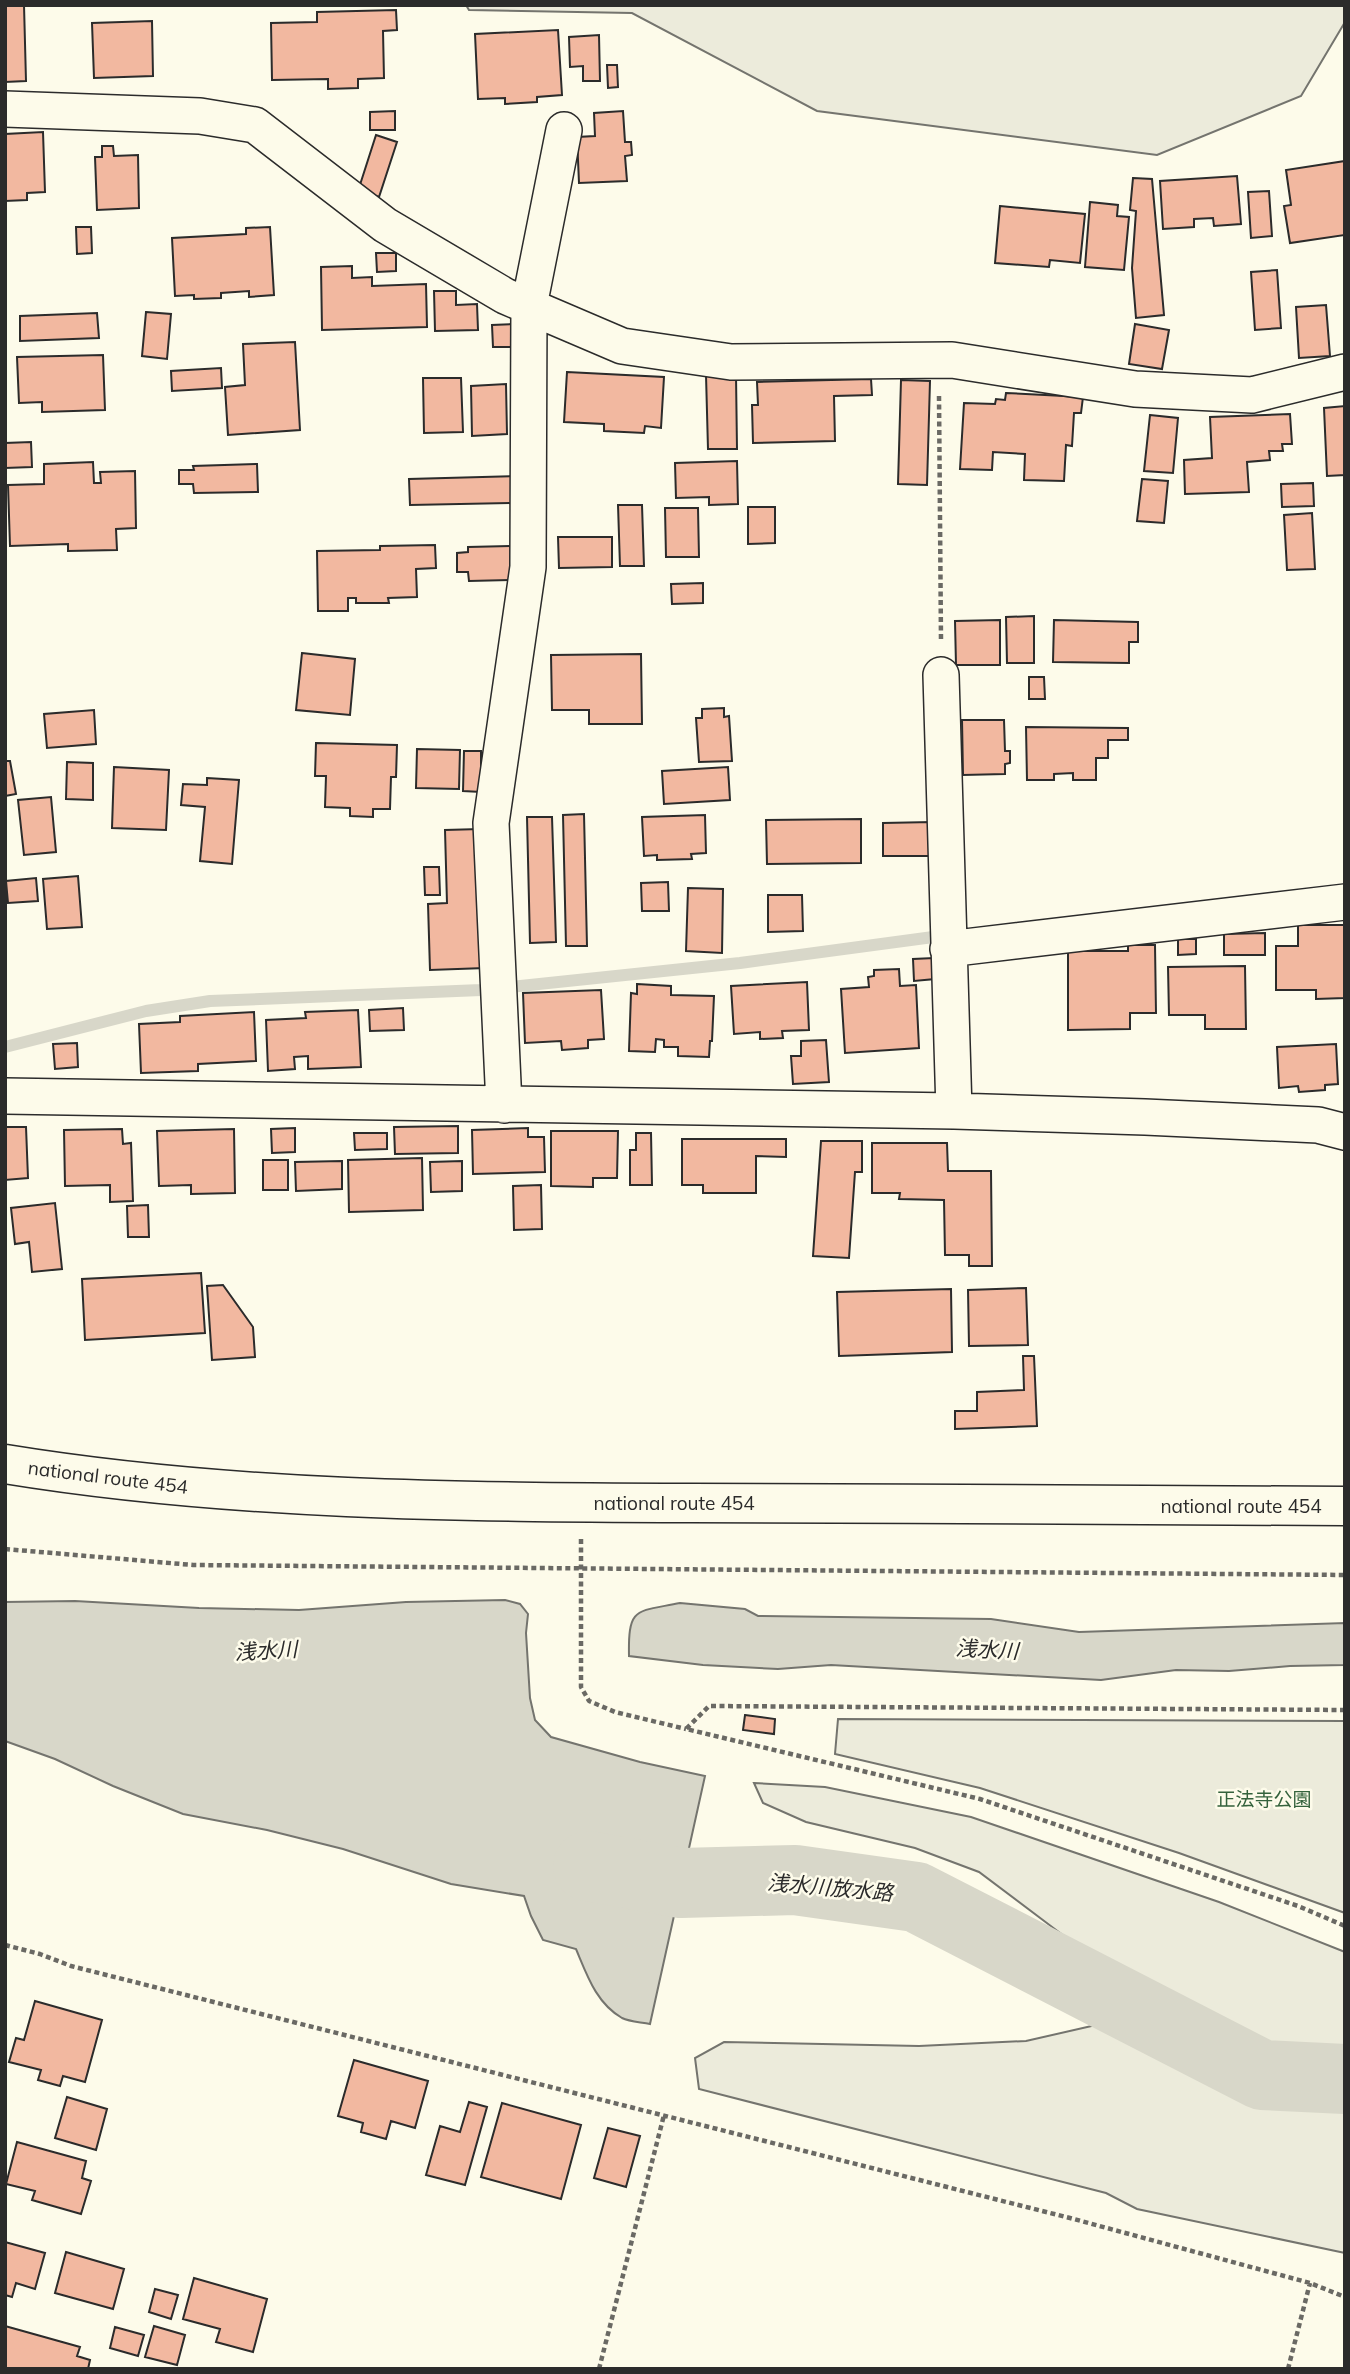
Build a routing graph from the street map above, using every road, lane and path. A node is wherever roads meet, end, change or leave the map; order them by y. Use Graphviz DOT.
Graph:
graph roads {
  1 [pos="5,109"];
  2 [pos="564,130"];
  3 [pos="529,306"];
  4 [pos="939,360"];
  5 [pos="1345,372"];
  6 [pos="941,675"];
  7 [pos="1345,902"];
  8 [pos="948,949"];
  9 [pos="5,1096"];
  10 [pos="504,1105"];
  11 [pos="954,1111"];
  12 [pos="1345,1132"];
  13 [pos="5,1464"];
  14 [pos="582,1503"];
  15 [pos="1345,1506"];
  16 [pos="5,1549"];
  17 [pos="580,1567"];
  18 [pos="1345,1575"];
  19 [pos="1345,1710"];
  20 [pos="686,1729"];
  21 [pos="1345,1926"];
  22 [pos="5,1945"];
  23 [pos="664,2115"];
  24 [pos="1310,2283"];
  25 [pos="1345,2297"];
  26 [pos="599,2369"];
  27 [pos="1288,2369"];
  1 -- 3 [label="street"];
  2 -- 3 [label="street"];
  3 -- 4 [label="street"];
  3 -- 10 [label="street"];
  4 -- 5 [label="street"];
  4 -- 6 [label="path"];
  6 -- 8 [label="street"];
  7 -- 8 [label="street"];
  8 -- 11 [label="street"];
  9 -- 10 [label="street"];
  10 -- 11 [label="street"];
  11 -- 12 [label="street"];
  13 -- 14 [label="highway, national route 454"];
  14 -- 15 [label="highway, national route 454"];
  14 -- 17 [label="path"];
  16 -- 17 [label="path"];
  17 -- 18 [label="path"];
  17 -- 20 [label="path"];
  19 -- 20 [label="path"];
  20 -- 21 [label="path"];
  22 -- 23 [label="path"];
  23 -- 24 [label="path"];
  23 -- 26 [label="path"];
  24 -- 25 [label="path"];
  24 -- 27 [label="path"];
}
